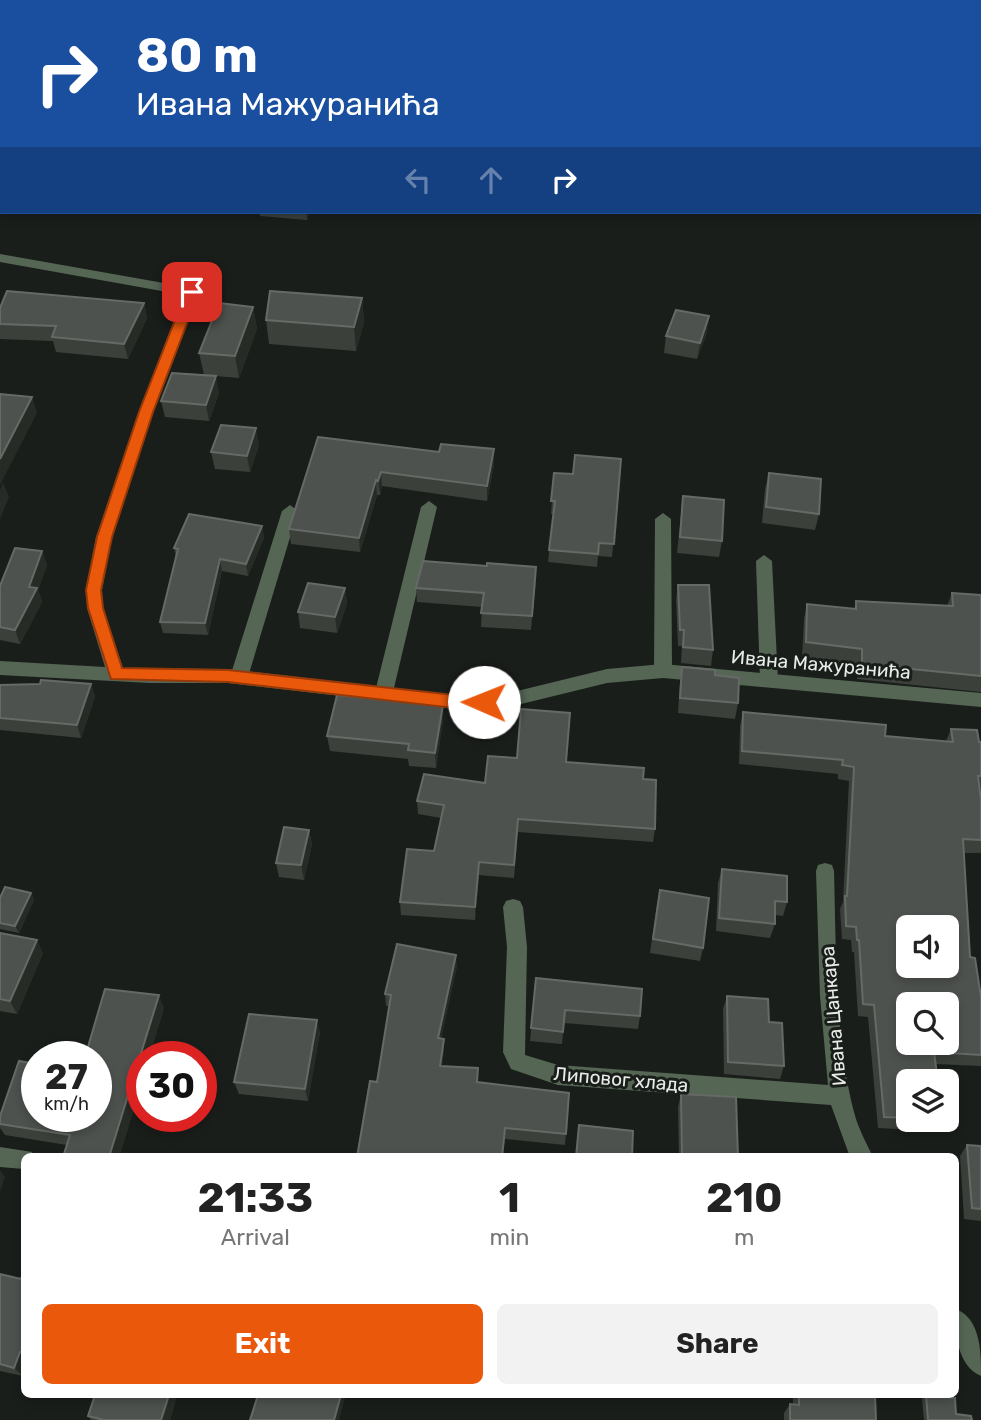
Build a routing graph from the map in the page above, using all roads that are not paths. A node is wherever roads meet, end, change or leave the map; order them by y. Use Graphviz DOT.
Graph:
graph roads {
  1 [pos="0,258"];
  2 [pos="429,507"];
  3 [pos="290,510"];
  4 [pos="663,519"];
  5 [pos="764,561"];
  6 [pos="0,668"];
  7 [pos="663,671"];
  8 [pos="116,674"];
  9 [pos="239,677"];
  10 [pos="769,681"];
  11 [pos="384,692"];
  12 [pos="981,699"];
  13 [pos="825,871"];
  14 [pos="513,907"];
  15 [pos="839,1096"];
  16 [pos="860,1153"];
  17 [pos="0,1157"];
  18 [pos="21,1159"];
  19 [pos="959,1325"];
  20 [pos="981,1364"];
  1 -- 8 [label="street"];
  2 -- 11 [label="street"];
  3 -- 9 [label="street"];
  4 -- 7 [label="street"];
  5 -- 10 [label="street"];
  6 -- 8 [label="street, Ивана Мажуранића"];
  7 -- 10 [label="street, Ивана Мажуранића"];
  7 -- 11 [label="street, Ивана Мажуранића"];
  8 -- 9 [label="street, Ивана Мажуранића"];
  9 -- 11 [label="street, Ивана Мажуранића"];
  10 -- 12 [label="street, Ивана Мажуранића"];
  13 -- 15 [label="street, Ивана Цанкара"];
  14 -- 15 [label="street, Липовог хлада"];
  15 -- 16 [label="street, Ивана Цанкара"];
  17 -- 18 [label="street"];
  19 -- 20 [label="street"];
}
